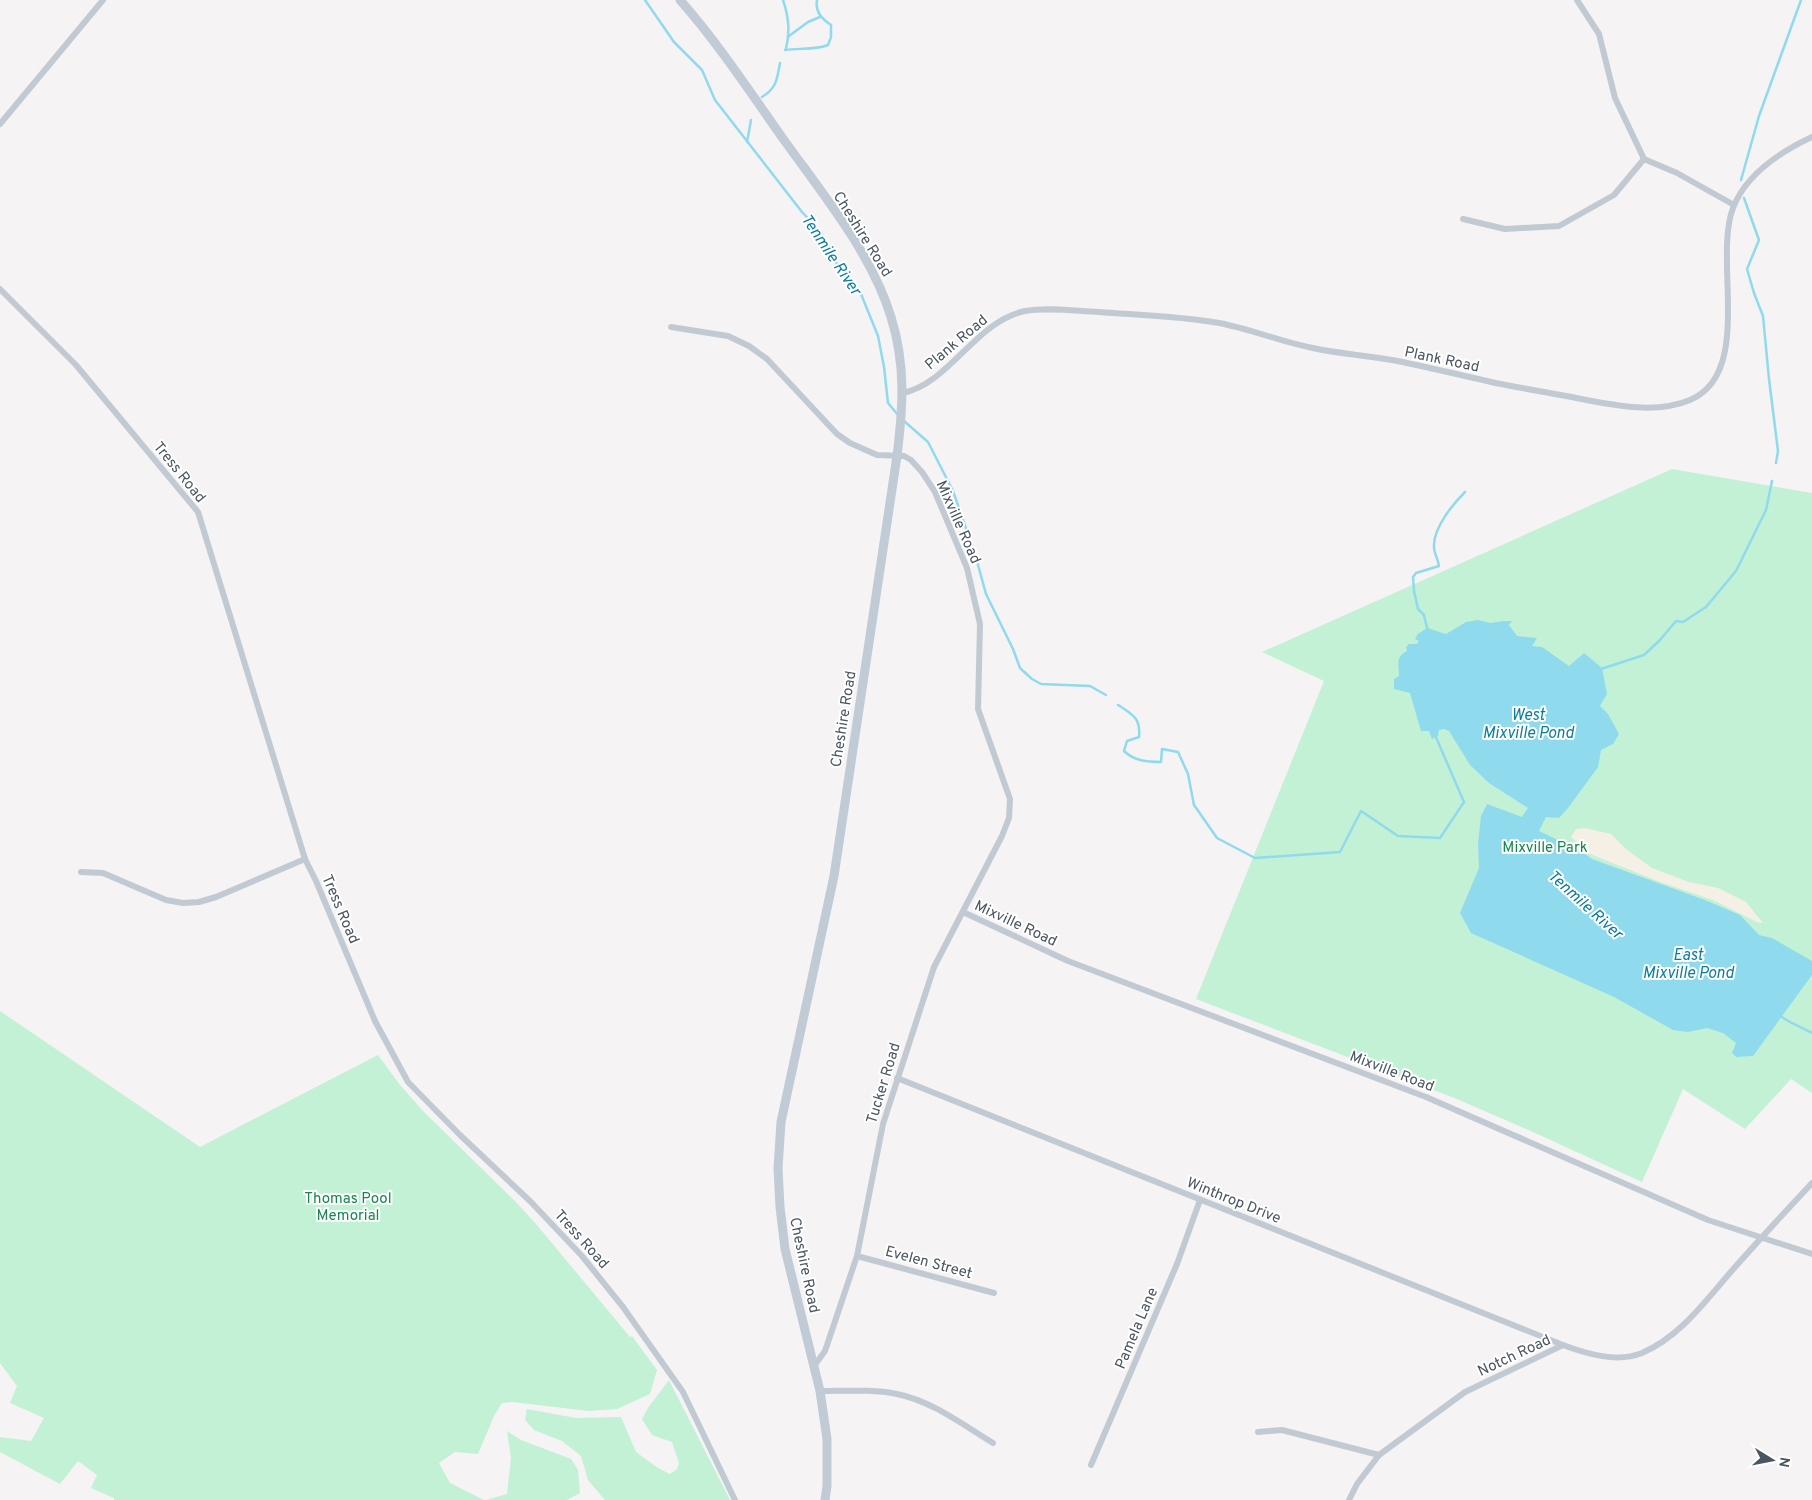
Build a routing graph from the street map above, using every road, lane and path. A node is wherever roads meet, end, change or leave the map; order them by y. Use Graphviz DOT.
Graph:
graph roads {
  1 [pos="103,0"];
  2 [pos="680,0"];
  3 [pos="1577,0"];
  4 [pos="0,124"];
  5 [pos="1812,137"];
  6 [pos="1644,159"];
  7 [pos="1734,205"];
  8 [pos="1463,219"];
  9 [pos="0,289"];
  10 [pos="671,327"];
  11 [pos="903,393"];
  12 [pos="896,456"];
  13 [pos="1009,818"];
  14 [pos="305,859"];
  15 [pos="81,872"];
  16 [pos="963,912"];
  17 [pos="897,1078"];
  18 [pos="1812,1183"];
  19 [pos="1200,1200"];
  20 [pos="1762,1238"];
  21 [pos="1812,1254"];
  22 [pos="857,1256"];
  23 [pos="994,1293"];
  24 [pos="1563,1345"];
  25 [pos="814,1366"];
  26 [pos="820,1391"];
  27 [pos="1258,1432"];
  28 [pos="993,1443"];
  29 [pos="1379,1455"];
  30 [pos="1091,1465"];
  31 [pos="735,1500"];
  32 [pos="825,1500"];
  33 [pos="1349,1500"];
  1 -- 4 [label="street"];
  2 -- 11 [label="main road, Cheshire Road"];
  3 -- 6 [label="street"];
  5 -- 7 [label="street, Plank Road"];
  6 -- 7 [label="street"];
  6 -- 8 [label="street"];
  7 -- 11 [label="street, Plank Road"];
  9 -- 14 [label="street, Tress Road"];
  10 -- 12 [label="street, Mixville Road"];
  11 -- 12 [label="main road, Cheshire Road"];
  12 -- 13 [label="street, Mixville Road"];
  12 -- 25 [label="main road, Cheshire Road"];
  13 -- 16 [label="street, Tucker Road"];
  14 -- 15 [label="street"];
  14 -- 31 [label="street, Tress Road"];
  16 -- 17 [label="street, Tucker Road"];
  16 -- 20 [label="street, Mixville Road"];
  17 -- 19 [label="street, Winthrop Drive"];
  17 -- 22 [label="street, Tucker Road"];
  18 -- 20 [label="street, Notch Road"];
  19 -- 24 [label="street, Winthrop Drive"];
  19 -- 30 [label="street, Pamela Lane"];
  20 -- 21 [label="street, Mixville Road"];
  20 -- 24 [label="street, Notch Road"];
  22 -- 23 [label="street, Evelen Street"];
  22 -- 25 [label="street, Tucker Road"];
  24 -- 29 [label="street, Notch Road"];
  25 -- 26 [label="main road, Cheshire Road"];
  26 -- 28 [label="street"];
  26 -- 32 [label="main road, Cheshire Road"];
  27 -- 29 [label="street"];
  29 -- 33 [label="street, Notch Road"];
}
